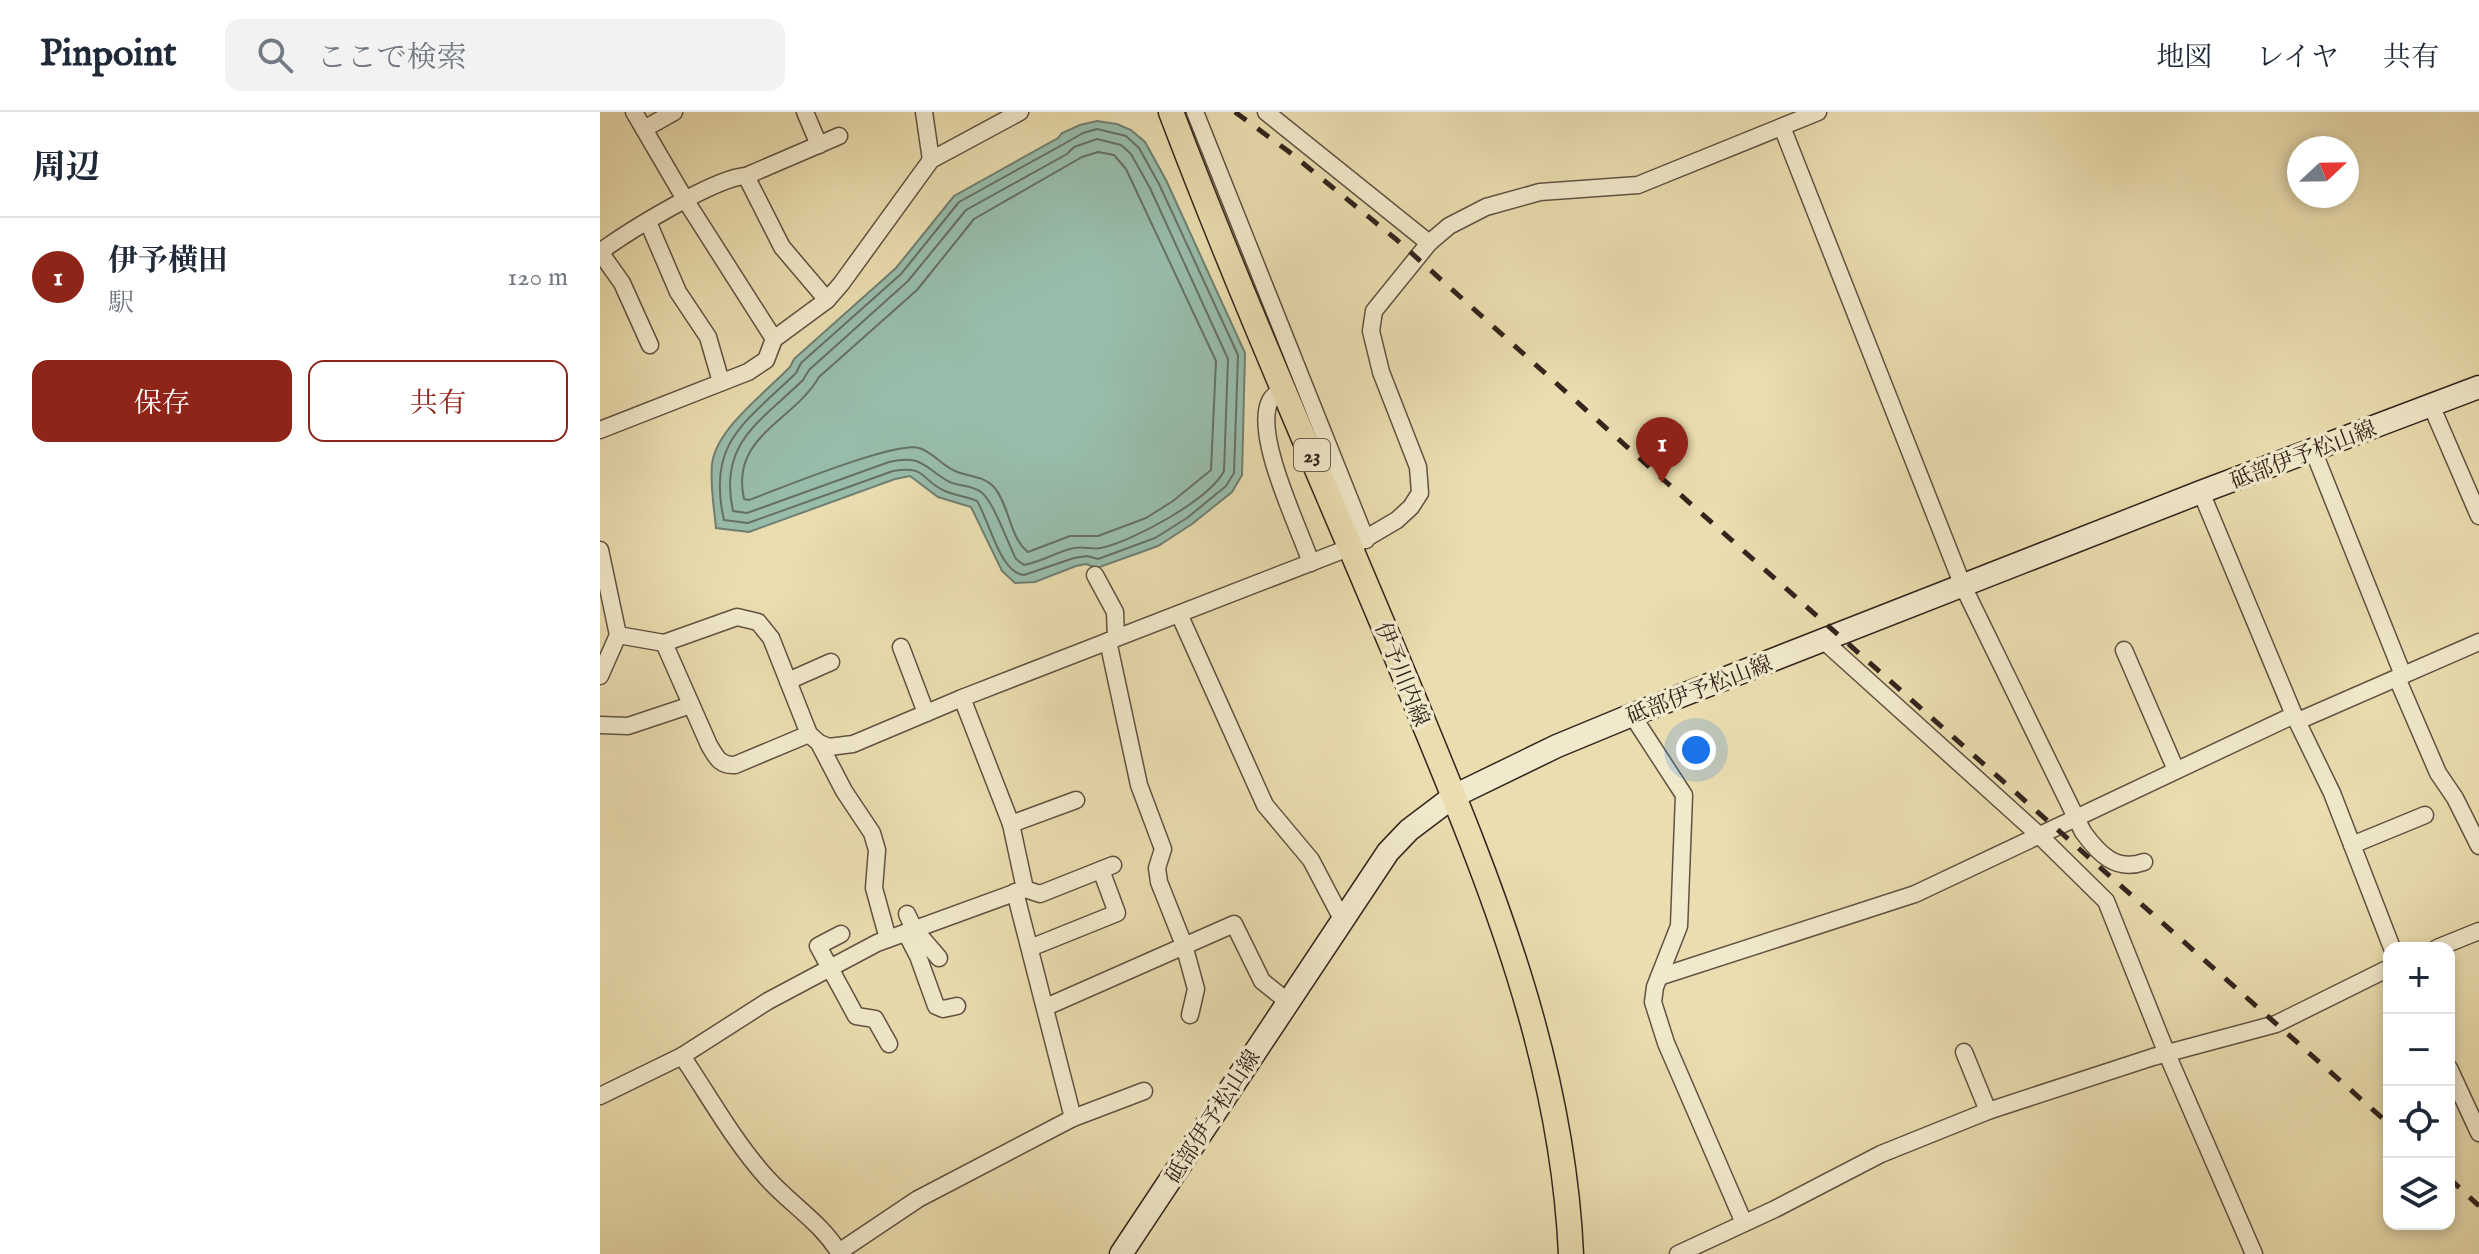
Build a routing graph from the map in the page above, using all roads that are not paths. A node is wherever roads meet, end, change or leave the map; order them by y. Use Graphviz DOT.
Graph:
graph roads {
  1 [pos="634,112"];
  2 [pos="674,112"];
  3 [pos="805,112"];
  4 [pos="924,112"];
  5 [pos="1020,112"];
  6 [pos="1172,112"];
  7 [pos="1195,112"];
  8 [pos="1266,112"];
  9 [pos="1818,112"];
  10 [pos="1782,127"];
  11 [pos="644,129"];
  12 [pos="839,136"];
  13 [pos="819,145"];
  14 [pos="931,160"];
  15 [pos="746,176"];
  16 [pos="686,201"];
  17 [pos="648,222"];
  18 [pos="1429,243"];
  19 [pos="600,252"];
  20 [pos="827,300"];
  21 [pos="774,339"];
  22 [pos="650,345"];
  23 [pos="721,382"];
  24 [pos="2479,387"];
  25 [pos="1283,388"];
  26 [pos="2431,405"];
  27 [pos="600,430"];
  28 [pos="2313,450"];
  29 [pos="2201,492"];
  30 [pos="2479,516"];
  31 [pos="1359,543"];
  32 [pos="600,550"];
  33 [pos="1311,563"];
  34 [pos="1095,575"];
  35 [pos="1963,586"];
  36 [pos="1179,614"];
  37 [pos="618,635"];
  38 [pos="1112,640"];
  39 [pos="1824,641"];
  40 [pos="2479,642"];
  41 [pos="664,643"];
  42 [pos="901,647"];
  43 [pos="2124,650"];
  44 [pos="831,662"];
  45 [pos="600,676"];
  46 [pos="2400,676"];
  47 [pos="788,681"];
  48 [pos="962,698"];
  49 [pos="691,705"];
  50 [pos="926,713"];
  51 [pos="1632,715"];
  52 [pos="2296,718"];
  53 [pos="600,725"];
  54 [pos="814,739"];
  55 [pos="2176,770"];
  56 [pos="1454,796"];
  57 [pos="1076,800"];
  58 [pos="2425,815"];
  59 [pos="2077,816"];
  60 [pos="1011,824"];
  61 [pos="2039,835"];
  62 [pos="2352,845"];
  63 [pos="2479,846"];
  64 [pos="2144,862"];
  65 [pos="1020,890"];
  66 [pos="1342,919"];
  67 [pos="909,925"];
  68 [pos="2479,931"];
  69 [pos="841,934"];
  70 [pos="888,939"];
  71 [pos="2390,942"];
  72 [pos="2452,942"];
  73 [pos="1184,945"];
  74 [pos="1030,948"];
  75 [pos="939,958"];
  76 [pos="830,968"];
  77 [pos="2383,971"];
  78 [pos="1659,977"];
  79 [pos="1287,1001"];
  80 [pos="957,1006"];
  81 [pos="1046,1007"];
  82 [pos="1190,1015"];
  83 [pos="889,1044"];
  84 [pos="1964,1052"];
  85 [pos="2167,1054"];
  86 [pos="682,1056"];
  87 [pos="2455,1081"];
  88 [pos="1144,1091"];
  89 [pos="600,1096"];
  90 [pos="1988,1111"];
  91 [pos="1073,1118"];
  92 [pos="2479,1133"];
  93 [pos="1744,1223"];
  94 [pos="839,1253"];
  95 [pos="1121,1254"];
  96 [pos="1571,1254"];
  97 [pos="1678,1254"];
  98 [pos="2254,1254"];
  1 -- 11 [label="street"];
  2 -- 11 [label="street"];
  3 -- 13 [label="street"];
  4 -- 14 [label="street"];
  5 -- 14 [label="street"];
  6 -- 25 [label="main road, 伊予川内線 / 23"];
  7 -- 31 [label="street"];
  8 -- 18 [label="street"];
  9 -- 10 [label="street"];
  10 -- 18 [label="street"];
  10 -- 35 [label="street"];
  11 -- 16 [label="street"];
  12 -- 13 [label="street"];
  13 -- 15 [label="street"];
  14 -- 20 [label="street"];
  15 -- 16 [label="street"];
  15 -- 20 [label="street"];
  16 -- 17 [label="street"];
  16 -- 21 [label="street"];
  17 -- 19 [label="street"];
  17 -- 23 [label="street"];
  18 -- 31 [label="street"];
  19 -- 22 [label="street"];
  20 -- 21 [label="street"];
  21 -- 23 [label="street"];
  23 -- 27 [label="street"];
  24 -- 26 [label="main road, 砥部伊予松山線"];
  25 -- 31 [label="main road, 伊予川内線 / 23"];
  25 -- 33 [label="street"];
  26 -- 28 [label="main road, 砥部伊予松山線"];
  26 -- 30 [label="street"];
  28 -- 29 [label="main road, 砥部伊予松山線"];
  28 -- 46 [label="street"];
  29 -- 35 [label="main road, 砥部伊予松山線"];
  29 -- 52 [label="street"];
  31 -- 33 [label="street"];
  31 -- 56 [label="main road, 伊予川内線 / 23"];
  32 -- 37 [label="street"];
  33 -- 36 [label="street"];
  34 -- 38 [label="street"];
  35 -- 39 [label="main road, 砥部伊予松山線"];
  35 -- 59 [label="street"];
  36 -- 38 [label="street"];
  36 -- 66 [label="street"];
  37 -- 41 [label="street"];
  37 -- 45 [label="street"];
  38 -- 48 [label="street"];
  38 -- 73 [label="street"];
  39 -- 51 [label="main road, 砥部伊予松山線"];
  39 -- 61 [label="street"];
  40 -- 46 [label="street"];
  41 -- 47 [label="street"];
  41 -- 49 [label="street"];
  42 -- 50 [label="street"];
  43 -- 55 [label="street"];
  44 -- 47 [label="street"];
  46 -- 52 [label="street"];
  46 -- 63 [label="street"];
  47 -- 54 [label="street"];
  48 -- 50 [label="street"];
  48 -- 60 [label="street"];
  49 -- 53 [label="street"];
  49 -- 54 [label="street"];
  50 -- 54 [label="street"];
  51 -- 56 [label="main road, 砥部伊予松山線"];
  51 -- 78 [label="street"];
  52 -- 55 [label="street"];
  52 -- 62 [label="street"];
  54 -- 70 [label="street"];
  55 -- 59 [label="street"];
  56 -- 66 [label="main road, 砥部伊予松山線"];
  56 -- 96 [label="main road, 伊予川内線 / 23"];
  57 -- 60 [label="street"];
  58 -- 62 [label="street"];
  59 -- 61 [label="street"];
  59 -- 64 [label="street"];
  60 -- 65 [label="street"];
  61 -- 78 [label="street"];
  61 -- 85 [label="street"];
  62 -- 71 [label="street"];
  65 -- 67 [label="street"];
  65 -- 74 [label="street"];
  65 -- 74 [label="street"];
  66 -- 79 [label="main road, 砥部伊予松山線"];
  67 -- 70 [label="street"];
  67 -- 75 [label="street"];
  67 -- 80 [label="street"];
  68 -- 72 [label="street"];
  69 -- 76 [label="street"];
  70 -- 76 [label="street"];
  73 -- 79 [label="street"];
  73 -- 81 [label="street"];
  73 -- 82 [label="street"];
  74 -- 81 [label="street"];
  76 -- 83 [label="street"];
  76 -- 86 [label="street"];
  77 -- 85 [label="street"];
  78 -- 93 [label="street"];
  79 -- 95 [label="main road, 砥部伊予松山線"];
  81 -- 91 [label="street"];
  84 -- 90 [label="street"];
  85 -- 90 [label="street"];
  85 -- 98 [label="street"];
  86 -- 89 [label="street"];
  86 -- 94 [label="street"];
  87 -- 92 [label="street"];
  88 -- 91 [label="street"];
  90 -- 93 [label="street"];
  91 -- 94 [label="street"];
  93 -- 97 [label="street"];
}
